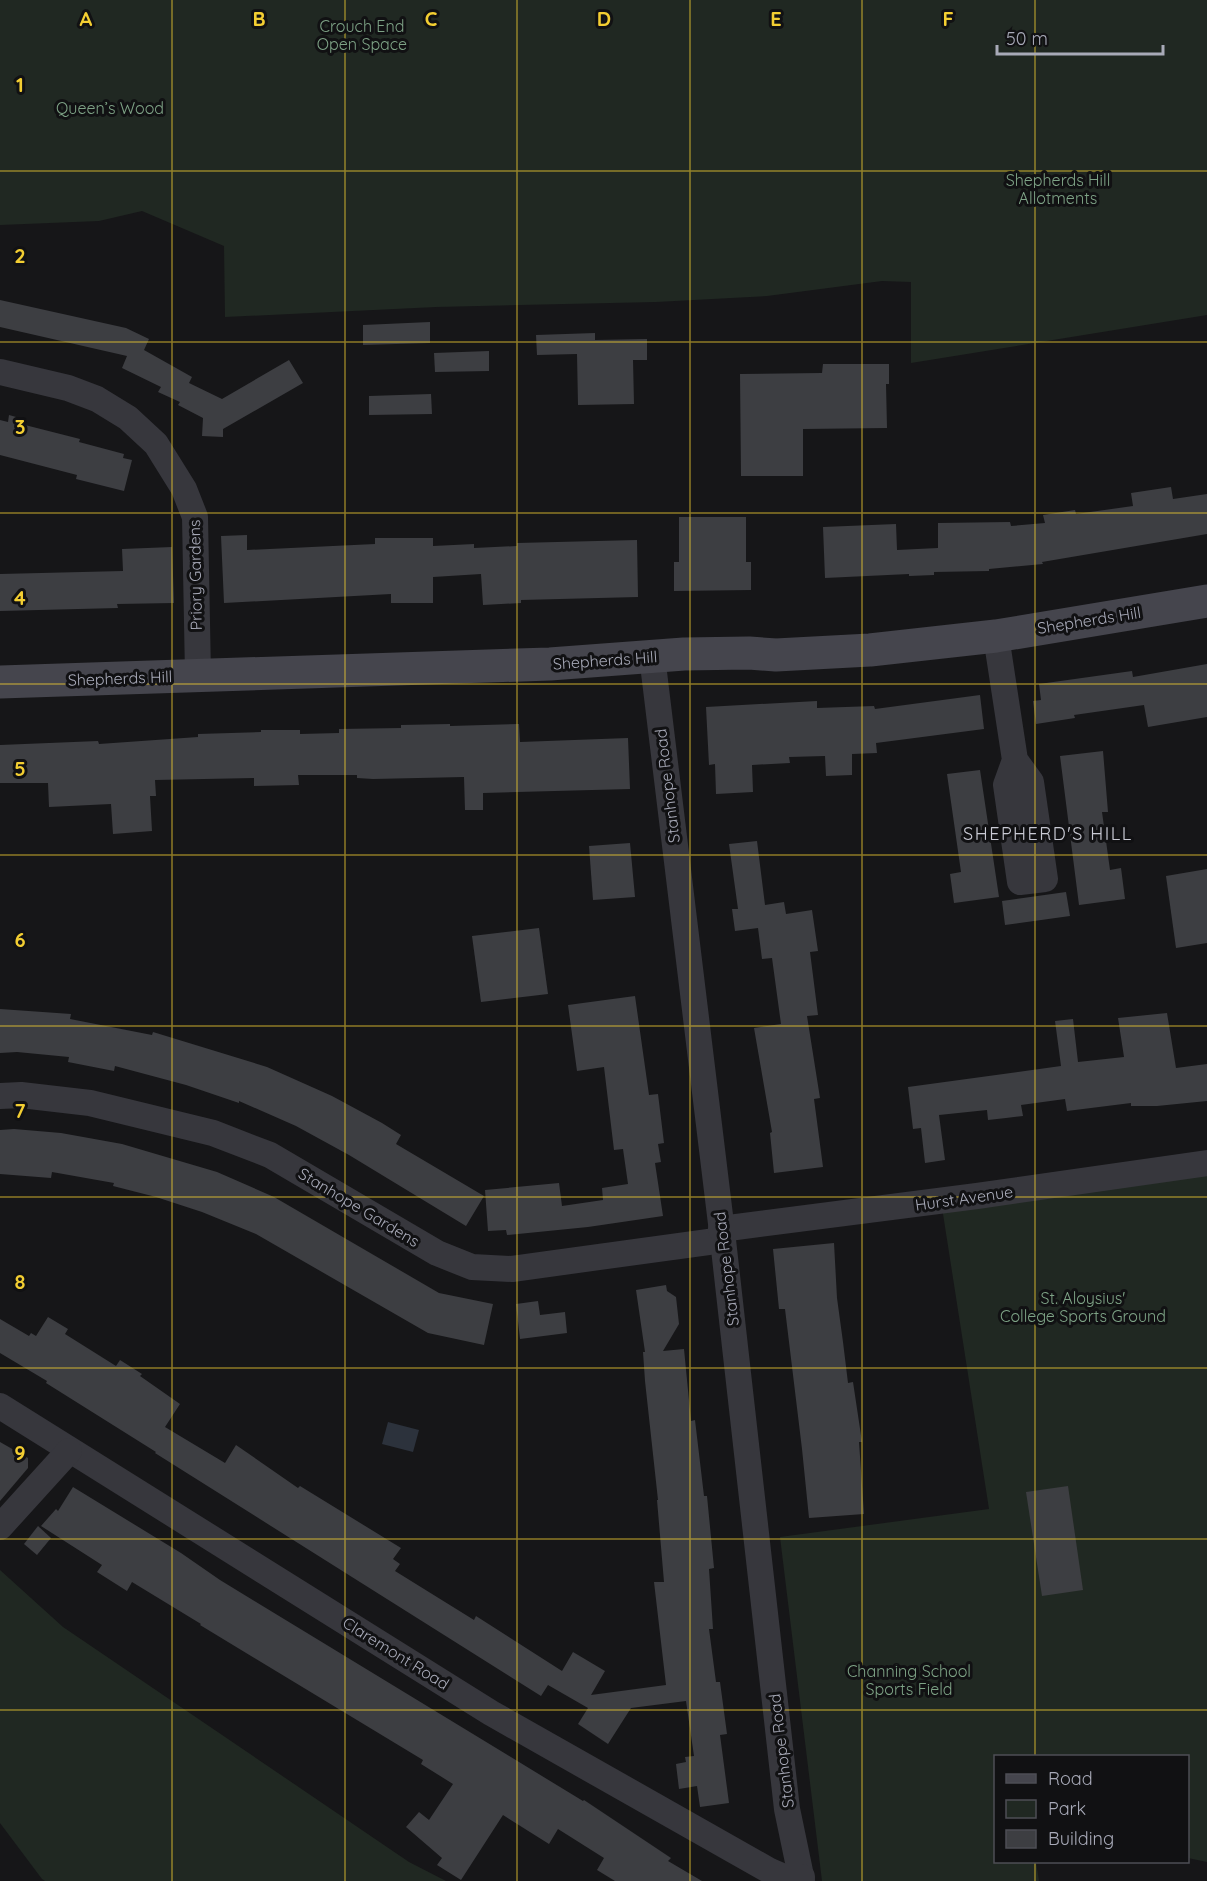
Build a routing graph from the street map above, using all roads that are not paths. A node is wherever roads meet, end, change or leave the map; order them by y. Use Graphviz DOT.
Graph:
graph roads {
  1 [pos="0,372"];
  2 [pos="1207,601"];
  3 [pos="996,636"];
  4 [pos="652,656"];
  5 [pos="198,675"];
  6 [pos="0,682"];
  7 [pos="1015,760"];
  8 [pos="0,1096"];
  9 [pos="1207,1163"];
  10 [pos="722,1235"];
  11 [pos="0,1406"];
  12 [pos="69,1451"];
  13 [pos="0,1527"];
  14 [pos="802,1879"];
  1 -- 5 [label="street, Priory Gardens"];
  2 -- 3 [label="street, Shepherds Hill"];
  3 -- 4 [label="street, Shepherds Hill"];
  3 -- 7 [label="street"];
  4 -- 5 [label="street, Shepherds Hill"];
  4 -- 10 [label="street, Stanhope Road"];
  5 -- 6 [label="street, Shepherds Hill"];
  8 -- 10 [label="street, Stanhope Gardens"];
  9 -- 10 [label="street, Hurst Avenue"];
  10 -- 14 [label="street, Stanhope Road"];
  11 -- 12 [label="street, Claremont Road"];
  12 -- 13 [label="street"];
  12 -- 14 [label="street, Claremont Road"];
}
